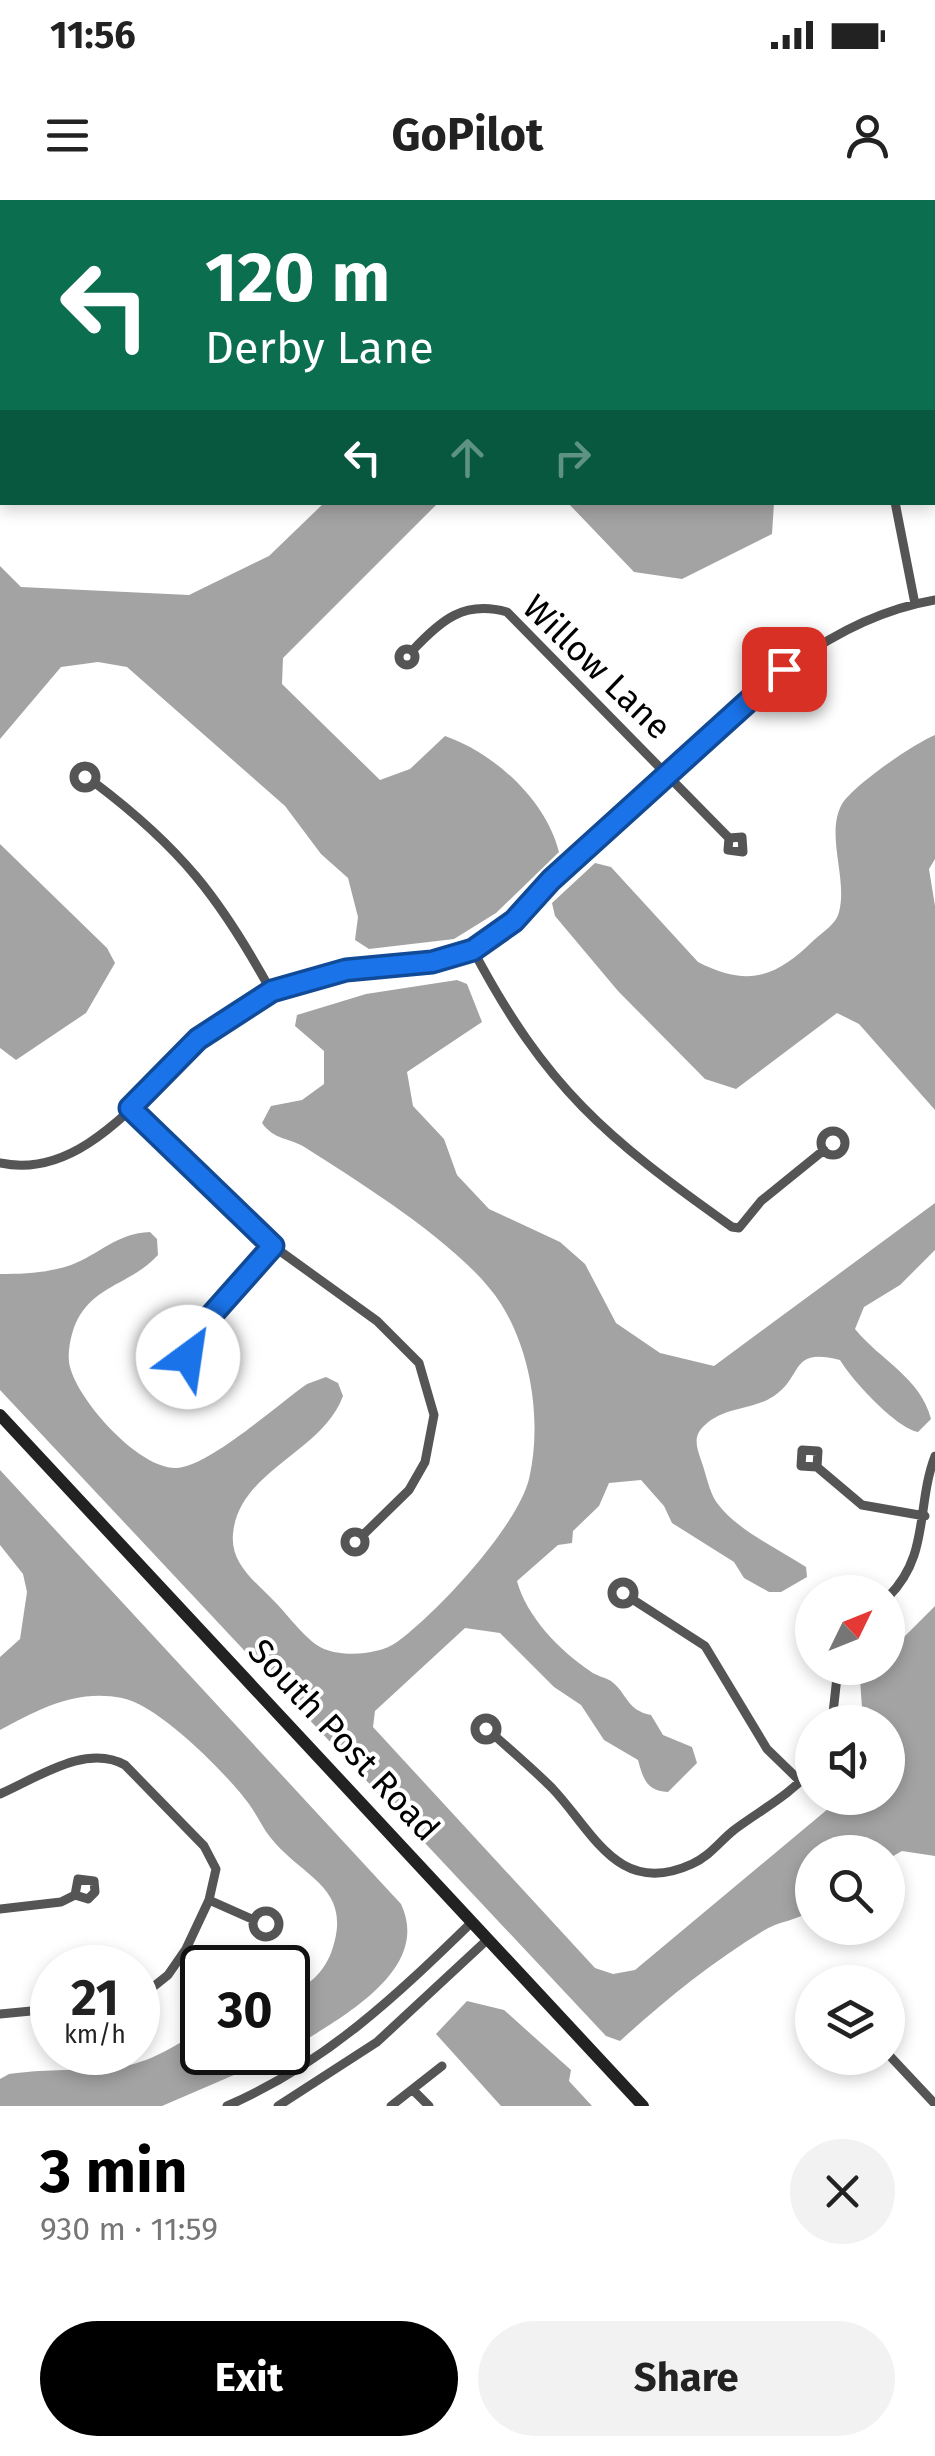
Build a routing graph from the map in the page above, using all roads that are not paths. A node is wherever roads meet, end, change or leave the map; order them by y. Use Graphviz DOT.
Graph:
graph roads {
  1 [pos="896,505"];
  2 [pos="935,600"];
  3 [pos="915,604"];
  4 [pos="412,651"];
  5 [pos="668,774"];
  6 [pos="95,783"];
  7 [pos="729,838"];
  8 [pos="473,950"];
  9 [pos="272,991"];
  10 [pos="130,1108"];
  11 [pos="824,1150"];
  12 [pos="0,1163"];
  13 [pos="273,1246"];
  14 [pos="185,1345"];
  15 [pos="0,1415"];
  16 [pos="935,1456"];
  17 [pos="817,1468"];
  18 [pos="924,1516"];
  19 [pos="363,1536"];
  20 [pos="905,1576"];
  21 [pos="632,1600"];
  22 [pos="495,1736"];
  23 [pos="795,1776"];
  24 [pos="795,1787"];
  25 [pos="0,1794"];
  26 [pos="75,1895"];
  27 [pos="209,1900"];
  28 [pos="0,1909"];
  29 [pos="254,1920"];
  30 [pos="472,1922"];
  31 [pos="488,1940"];
  32 [pos="160,1982"];
  33 [pos="30,2011"];
  34 [pos="0,2014"];
  35 [pos="442,2066"];
  36 [pos="905,2072"];
  37 [pos="413,2090"];
  38 [pos="935,2104"];
  39 [pos="227,2106"];
  40 [pos="278,2106"];
  41 [pos="390,2106"];
  42 [pos="429,2106"];
  43 [pos="643,2106"];
  1 -- 3 [label="street"];
  2 -- 3 [label="street"];
  3 -- 5 [label="street"];
  4 -- 5 [label="street, Willow Lane"];
  5 -- 7 [label="street, Willow Lane"];
  5 -- 8 [label="street"];
  6 -- 9 [label="street"];
  8 -- 9 [label="street"];
  8 -- 11 [label="street"];
  9 -- 10 [label="street"];
  10 -- 12 [label="street"];
  10 -- 13 [label="street"];
  13 -- 14 [label="street"];
  13 -- 19 [label="street"];
  15 -- 30 [label="street, South Post Road"];
  16 -- 18 [label="street"];
  17 -- 18 [label="street"];
  18 -- 20 [label="street"];
  21 -- 23 [label="street"];
  22 -- 24 [label="street"];
  25 -- 27 [label="street"];
  26 -- 28 [label="street"];
  27 -- 29 [label="street"];
  27 -- 32 [label="street"];
  30 -- 31 [label="street, South Post Road"];
  30 -- 39 [label="street"];
  31 -- 40 [label="street"];
  31 -- 43 [label="street, South Post Road"];
  33 -- 34 [label="street"];
  35 -- 37 [label="street"];
  36 -- 38 [label="street"];
  37 -- 41 [label="street"];
  37 -- 42 [label="street"];
}
